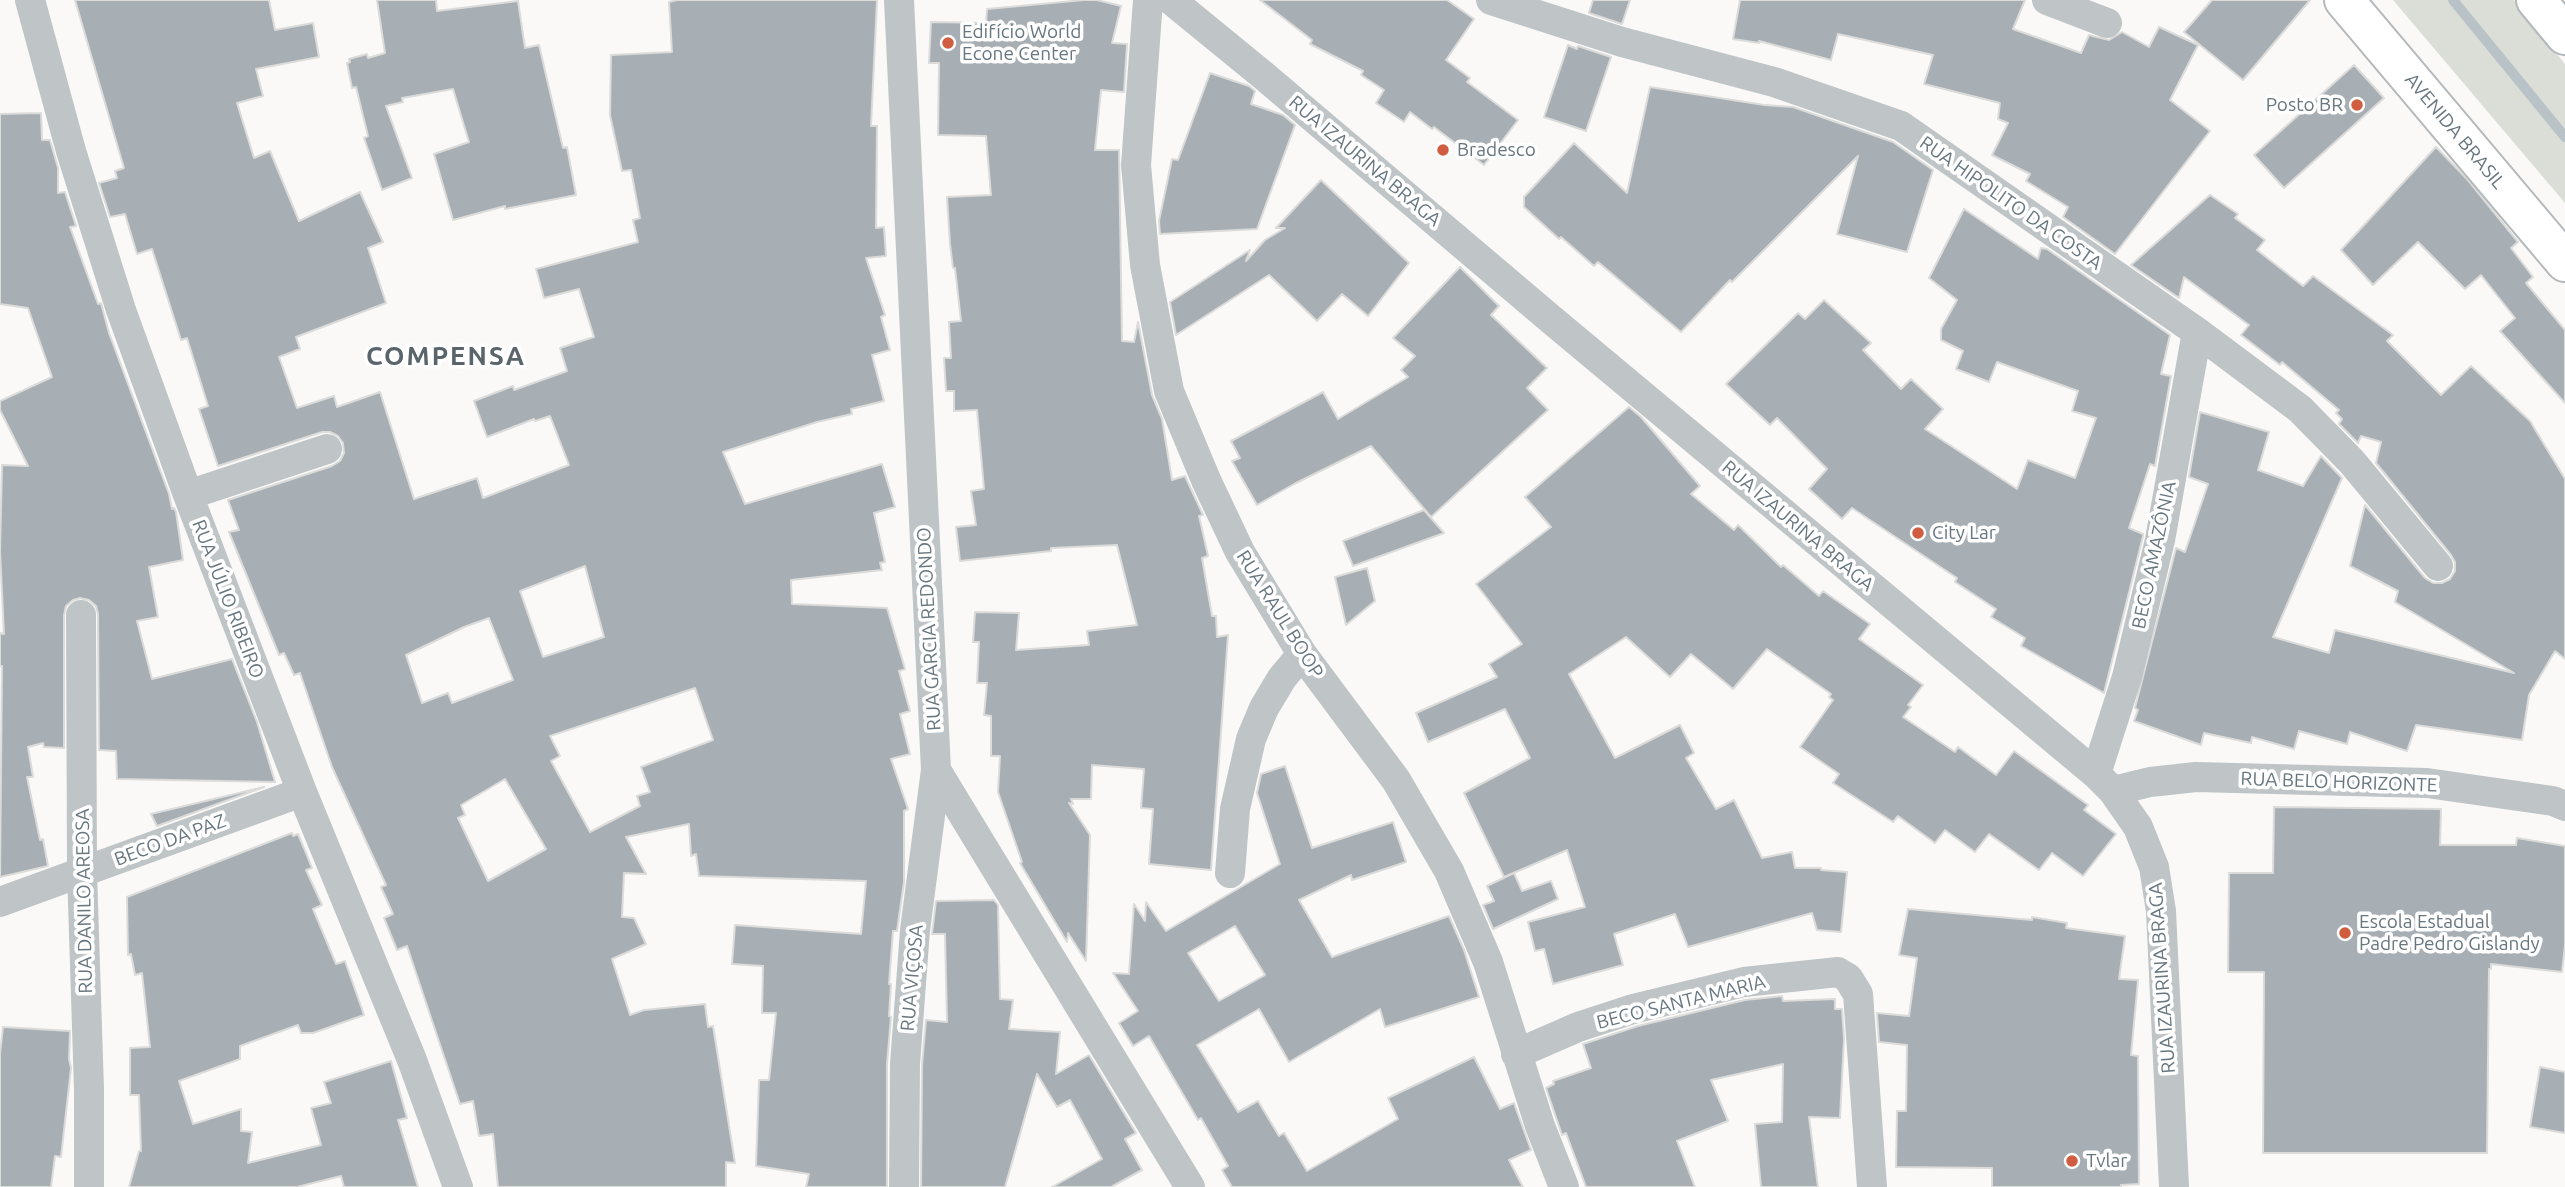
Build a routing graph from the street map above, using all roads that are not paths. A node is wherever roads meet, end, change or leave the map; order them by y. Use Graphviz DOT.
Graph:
graph roads {
  1 [pos="30,0"];
  2 [pos="899,0"];
  3 [pos="1148,0"];
  4 [pos="1171,0"];
  5 [pos="1491,0"];
  6 [pos="2047,0"];
  7 [pos="2344,0"];
  8 [pos="2536,0"];
  9 [pos="2107,23"];
  10 [pos="2565,35"];
  11 [pos="2565,262"];
  12 [pos="2197,332"];
  13 [pos="327,449"];
  14 [pos="188,495"];
  15 [pos="2438,566"];
  16 [pos="81,615"];
  17 [pos="1301,654"];
  18 [pos="936,770"];
  19 [pos="2104,783"];
  20 [pos="302,792"];
  21 [pos="2565,806"];
  22 [pos="82,872"];
  23 [pos="1230,873"];
  24 [pos="0,902"];
  25 [pos="1516,1054"];
  26 [pos="89,1187"];
  27 [pos="458,1187"];
  28 [pos="904,1187"];
  29 [pos="1190,1187"];
  30 [pos="1564,1187"];
  31 [pos="1872,1187"];
  32 [pos="2174,1187"];
  1 -- 14 [label="street, RUA JÚLIO RIBEIRO"];
  2 -- 18 [label="street, RUA GARCIA REDONDO"];
  3 -- 17 [label="street, RUA RAUL BOOP"];
  4 -- 19 [label="street, RUA IZAURINA BRAGA"];
  5 -- 12 [label="street, RUA HIPOLITO DA COSTA"];
  6 -- 9 [label="street"];
  7 -- 11 [label="highway, AVENIDA BRASIL"];
  8 -- 10 [label="highway"];
  12 -- 15 [label="street, RUA HIPOLITO DA COSTA"];
  12 -- 19 [label="street, BECO AMAZÔNIA"];
  13 -- 14 [label="street"];
  14 -- 20 [label="street, RUA JÚLIO RIBEIRO"];
  16 -- 22 [label="street, RUA DANILO AREOSA"];
  17 -- 23 [label="street"];
  17 -- 25 [label="street, RUA RAUL BOOP"];
  18 -- 28 [label="street, RUA VIÇOSA"];
  18 -- 29 [label="street, RUA GARCIA REDONDO"];
  19 -- 21 [label="street, RUA BELO HORIZONTE"];
  19 -- 32 [label="street, RUA IZAURINA BRAGA"];
  20 -- 22 [label="street, BECO DA PAZ"];
  20 -- 27 [label="street, RUA JÚLIO RIBEIRO"];
  22 -- 24 [label="street, BECO DA PAZ"];
  22 -- 26 [label="street, RUA DANILO AREOSA"];
  25 -- 30 [label="street, RUA RAUL BOOP"];
  25 -- 31 [label="street, BECO SANTA MARIA"];
}
